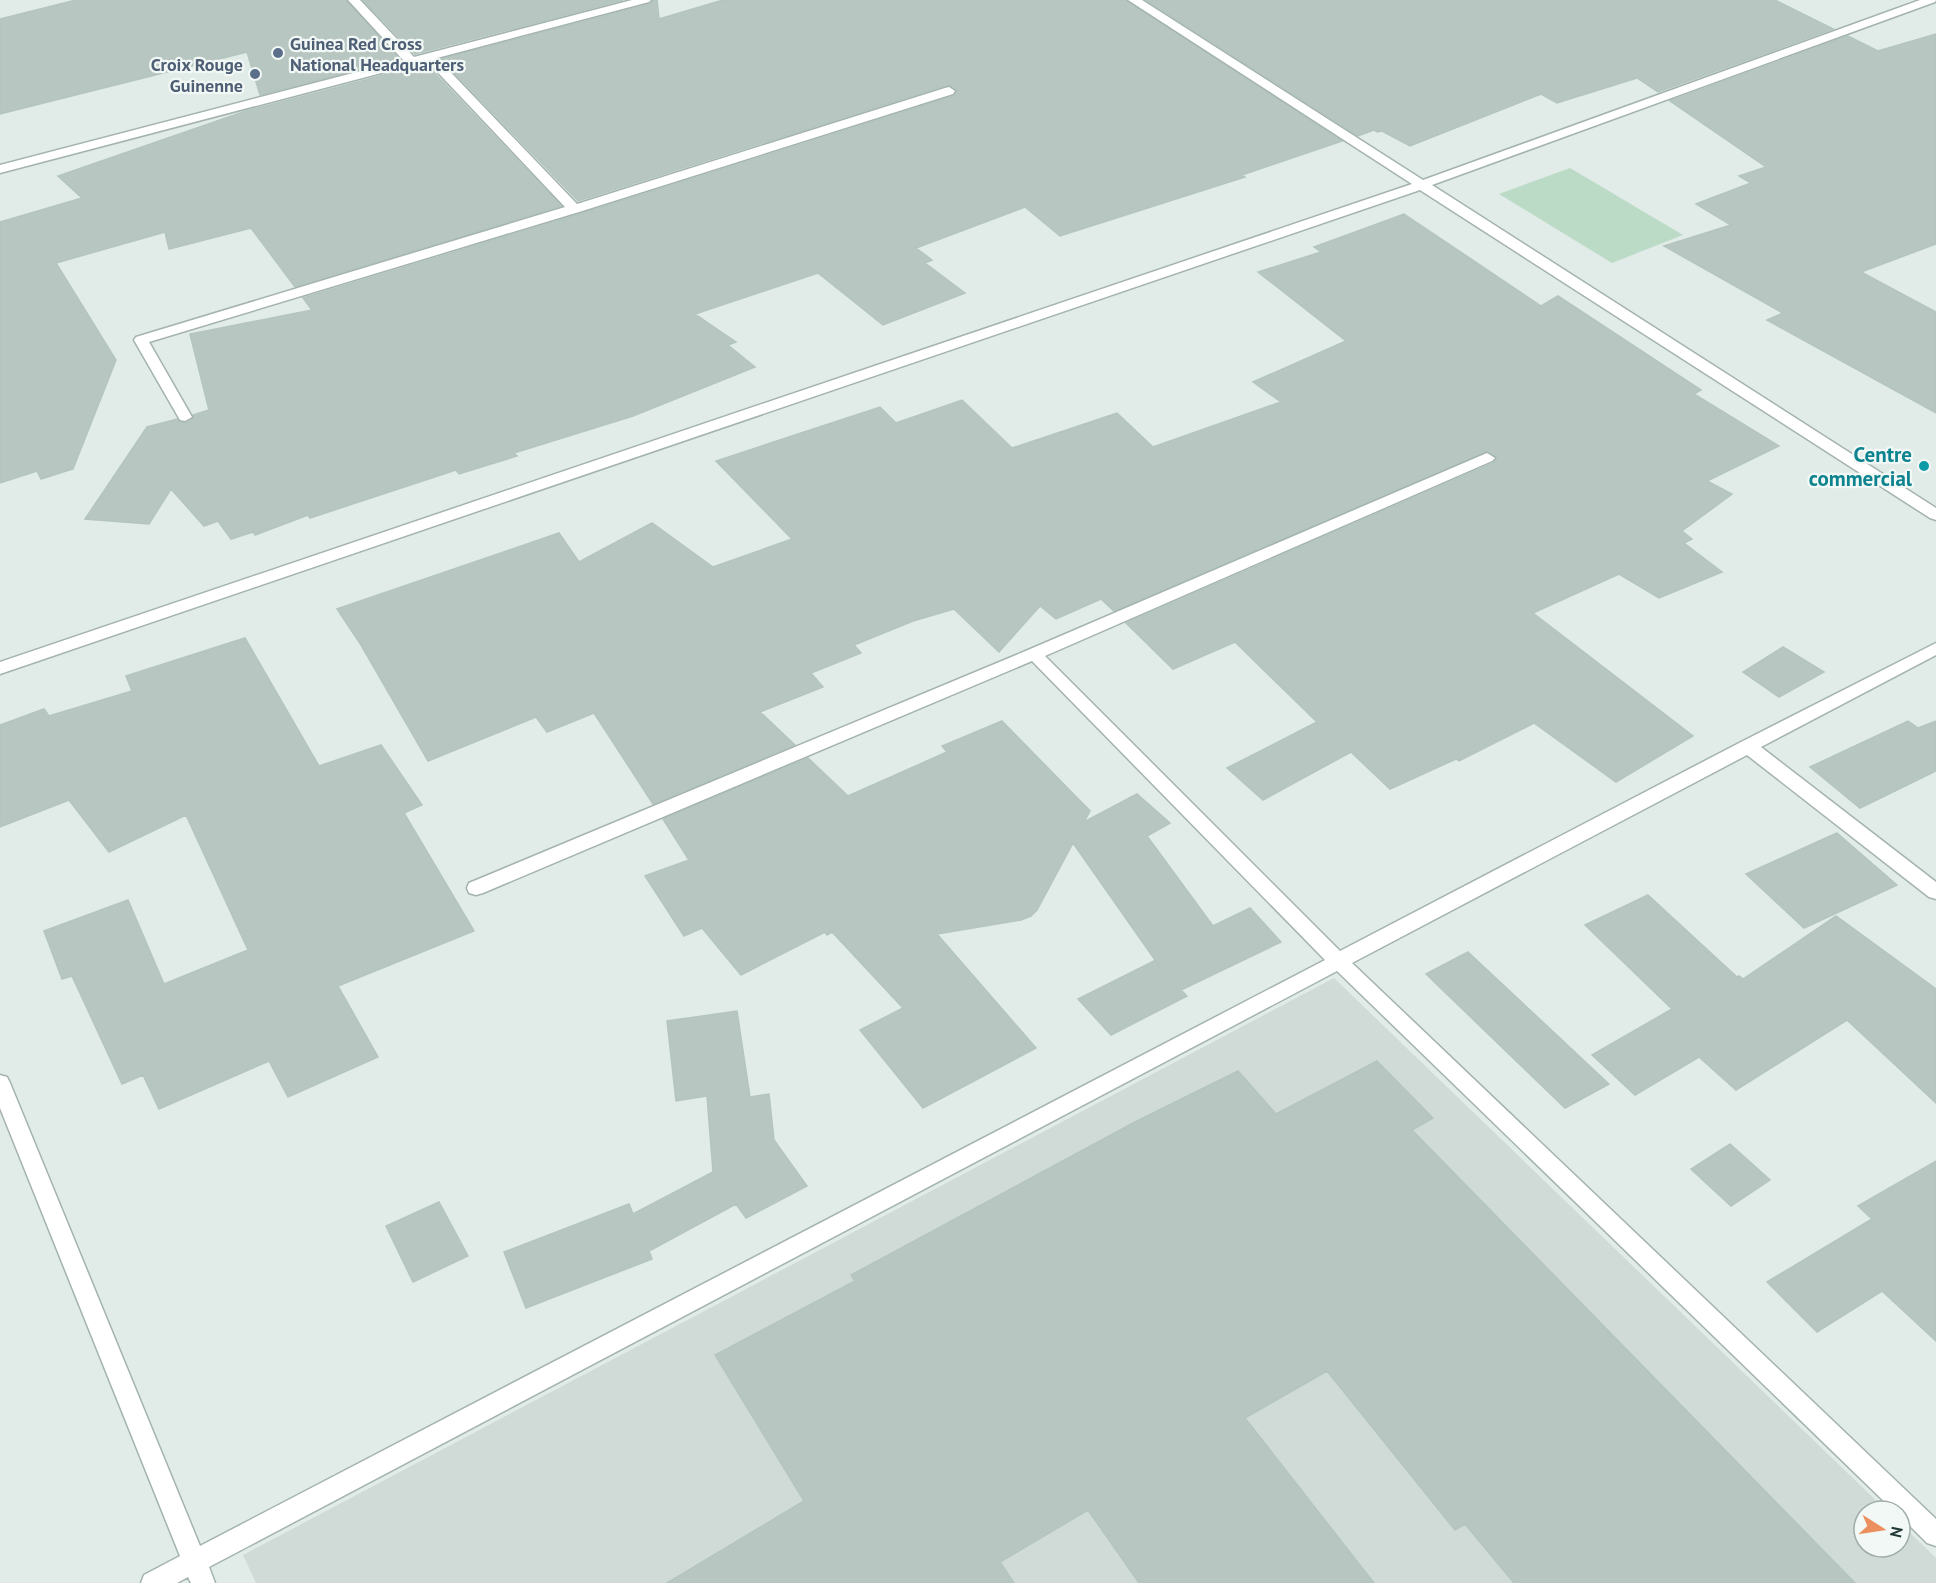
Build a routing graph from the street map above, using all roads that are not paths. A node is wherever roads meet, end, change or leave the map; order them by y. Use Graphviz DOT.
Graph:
graph roads {
  1 [pos="354,0"];
  2 [pos="645,0"];
  3 [pos="1134,0"];
  4 [pos="1931,0"];
  5 [pos="429,56"];
  6 [pos="411,61"];
  7 [pos="949,91"];
  8 [pos="0,169"];
  9 [pos="1421,185"];
  10 [pos="574,209"];
  11 [pos="185,417"];
  12 [pos="1487,458"];
  13 [pos="1936,515"];
  14 [pos="1936,648"];
  15 [pos="1035,654"];
  16 [pos="0,668"];
  17 [pos="1747,746"];
  18 [pos="476,888"];
  19 [pos="1936,892"];
  20 [pos="1337,960"];
  21 [pos="0,1083"];
  22 [pos="1936,1535"];
  23 [pos="194,1562"];
  24 [pos="153,1583"];
  25 [pos="203,1583"];
  1 -- 6 [label="street"];
  2 -- 5 [label="street"];
  3 -- 9 [label="street"];
  4 -- 9 [label="street"];
  5 -- 6 [label="street"];
  5 -- 10 [label="street"];
  6 -- 8 [label="street"];
  7 -- 10 [label="street"];
  9 -- 13 [label="street"];
  9 -- 16 [label="street"];
  10 -- 11 [label="street"];
  12 -- 15 [label="street"];
  14 -- 17 [label="street"];
  15 -- 18 [label="street"];
  15 -- 20 [label="street"];
  17 -- 19 [label="street"];
  17 -- 20 [label="street"];
  20 -- 22 [label="street"];
  20 -- 23 [label="street"];
  21 -- 23 [label="street"];
  23 -- 24 [label="street"];
  23 -- 25 [label="street"];
}
